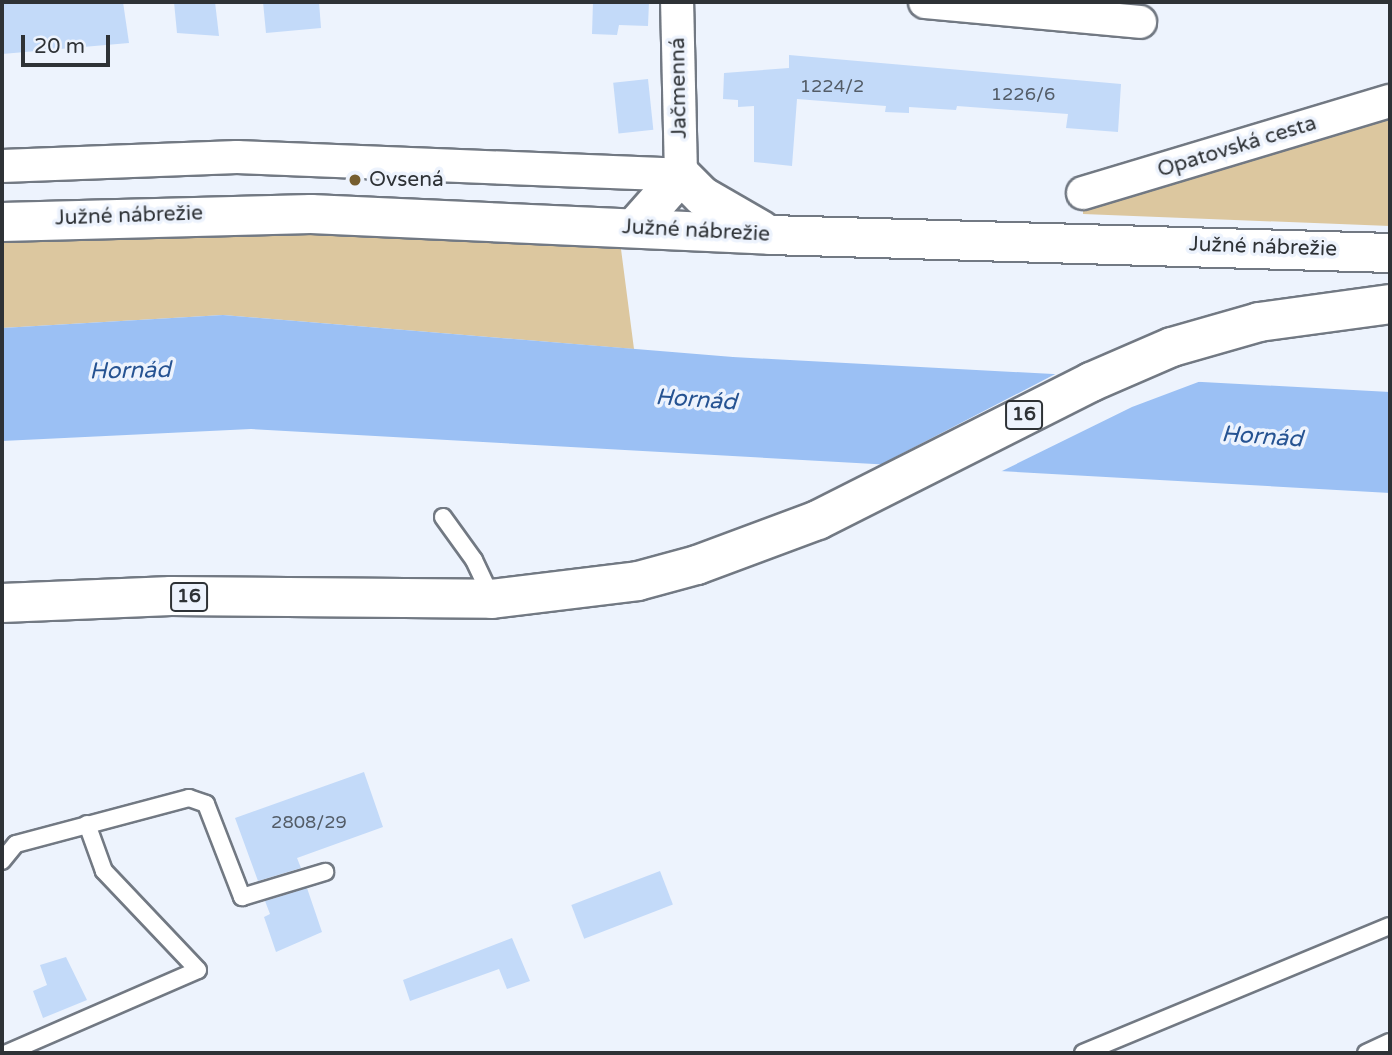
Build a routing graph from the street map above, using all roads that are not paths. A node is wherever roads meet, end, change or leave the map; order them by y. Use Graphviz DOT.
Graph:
graph roads {
  1 [pos="677,2"];
  2 [pos="925,2"];
  3 [pos="1140,22"];
  4 [pos="1390,101"];
  5 [pos="2,166"];
  6 [pos="681,175"];
  7 [pos="1083,193"];
  8 [pos="2,222"];
  9 [pos="634,228"];
  10 [pos="770,234"];
  11 [pos="1390,253"];
  12 [pos="1390,304"];
  13 [pos="443,517"];
  14 [pos="492,598"];
  15 [pos="6,605"];
  16 [pos="87,824"];
  17 [pos="2,861"];
  18 [pos="325,872"];
  19 [pos="1390,926"];
  20 [pos="1390,1042"];
  21 [pos="8,1053"];
  22 [pos="1083,1053"];
  23 [pos="1366,1053"];
  1 -- 6 [label="street, Jačmenná"];
  2 -- 3 [label="street"];
  4 -- 7 [label="street, Opatovská cesta"];
  5 -- 6 [label="street"];
  6 -- 9 [label="highway"];
  6 -- 10 [label="highway"];
  8 -- 9 [label="highway, Južné nábrežie"];
  9 -- 10 [label="highway, Južné nábrežie"];
  10 -- 11 [label="highway, Južné nábrežie"];
  12 -- 14 [label="highway, 16"];
  13 -- 14 [label="lane"];
  14 -- 15 [label="highway, 16"];
  16 -- 17 [label="lane"];
  16 -- 18 [label="lane"];
  16 -- 21 [label="lane"];
  19 -- 22 [label="lane"];
  20 -- 23 [label="lane"];
}
